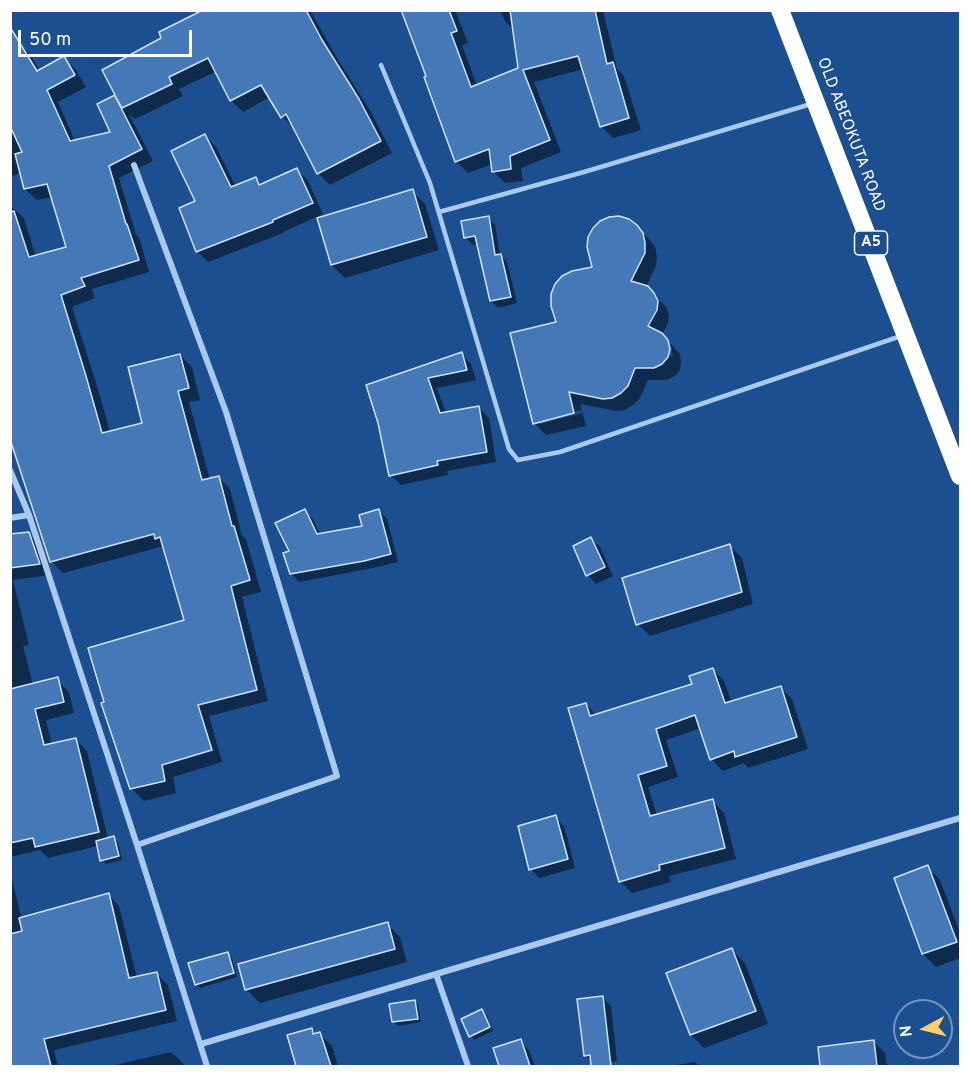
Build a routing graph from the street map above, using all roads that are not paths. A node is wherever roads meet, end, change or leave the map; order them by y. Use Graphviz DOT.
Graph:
graph roads {
  1 [pos="780,10"];
  2 [pos="381,65"];
  3 [pos="816,102"];
  4 [pos="134,165"];
  5 [pos="439,213"];
  6 [pos="906,334"];
  7 [pos="10,470"];
  8 [pos="960,476"];
  9 [pos="29,515"];
  10 [pos="10,518"];
  11 [pos="960,818"];
  12 [pos="137,846"];
  13 [pos="436,974"];
  14 [pos="201,1044"];
  15 [pos="207,1066"];
  16 [pos="468,1066"];
  1 -- 3 [label="highway, OLD ABEOKUTA ROAD / A5"];
  2 -- 5 [label="lane"];
  3 -- 5 [label="lane"];
  3 -- 6 [label="highway, OLD ABEOKUTA ROAD / A5"];
  4 -- 12 [label="street"];
  5 -- 6 [label="lane"];
  6 -- 8 [label="highway, OLD ABEOKUTA ROAD / A5"];
  7 -- 9 [label="street"];
  9 -- 10 [label="street"];
  9 -- 12 [label="street"];
  11 -- 13 [label="street"];
  12 -- 14 [label="street"];
  13 -- 14 [label="street"];
  13 -- 16 [label="street"];
  14 -- 15 [label="street"];
}
